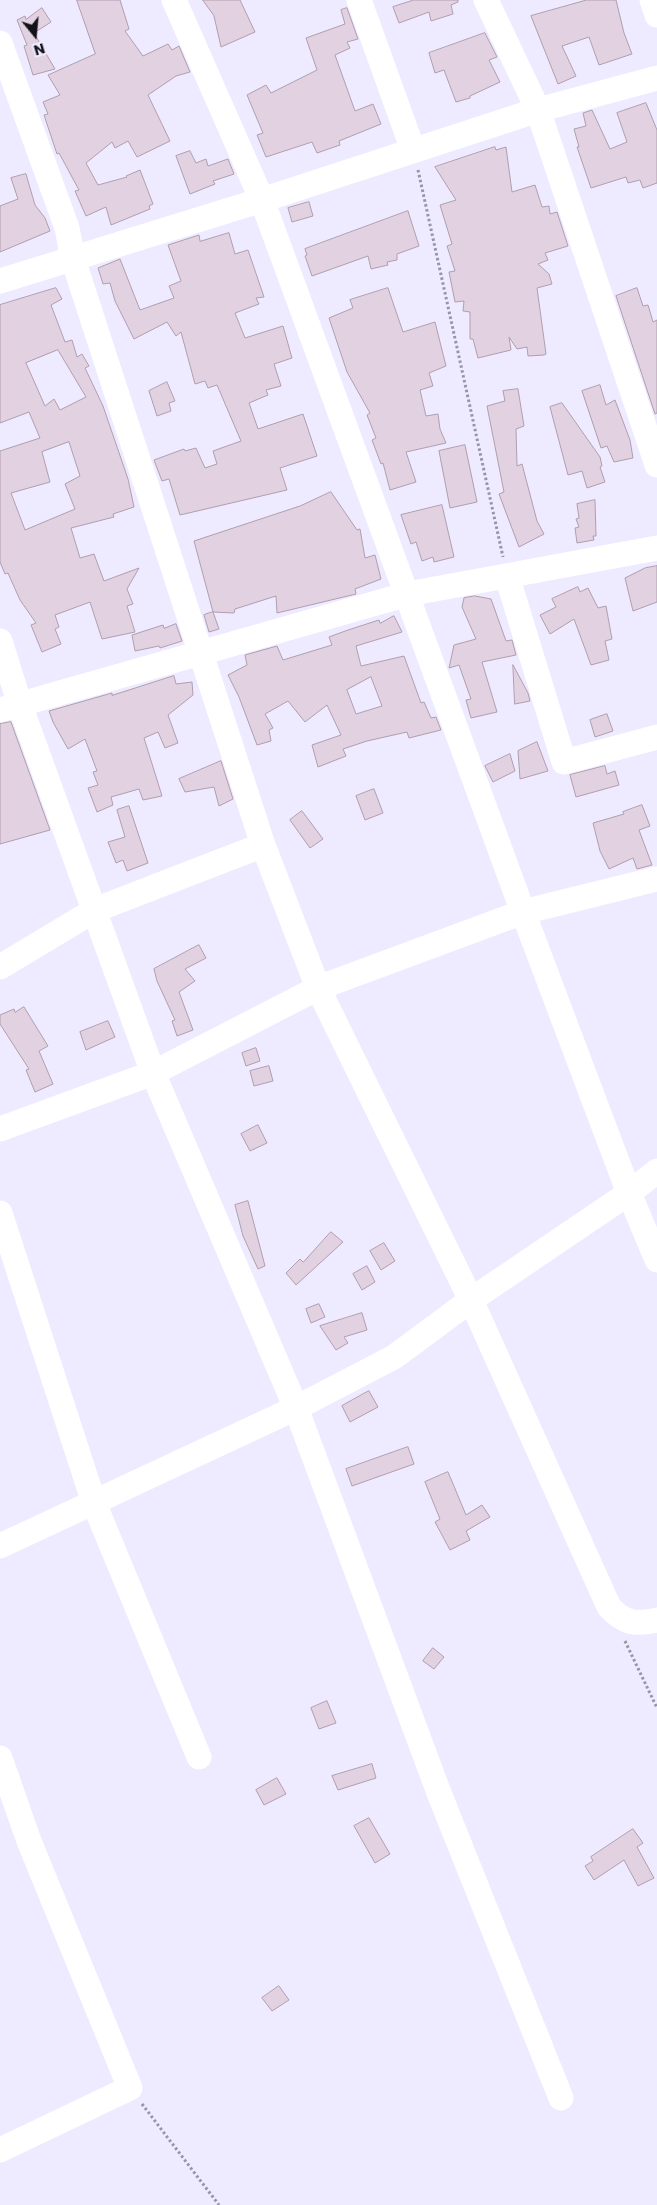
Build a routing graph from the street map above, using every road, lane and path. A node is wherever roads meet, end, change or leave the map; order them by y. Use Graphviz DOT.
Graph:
graph roads {
  1 [pos="174,0"];
  2 [pos="360,0"];
  3 [pos="486,0"];
  4 [pos="652,0"];
  5 [pos="657,15"];
  6 [pos="0,43"];
  7 [pos="657,78"];
  8 [pos="538,110"];
  9 [pos="413,150"];
  10 [pos="262,200"];
  11 [pos="73,259"];
  12 [pos="0,282"];
  13 [pos="657,465"];
  14 [pos="657,548"];
  15 [pos="507,576"];
  16 [pos="408,594"];
  17 [pos="0,641"];
  18 [pos="199,654"];
  19 [pos="10,707"];
  20 [pos="657,737"];
  21 [pos="263,845"];
  22 [pos="657,879"];
  23 [pos="94,910"];
  24 [pos="523,912"];
  25 [pos="0,967"];
  26 [pos="318,988"];
  27 [pos="153,1073"];
  28 [pos="0,1129"];
  29 [pos="657,1171"];
  30 [pos="629,1193"];
  31 [pos="0,1213"];
  32 [pos="657,1260"];
  33 [pos="471,1300"];
  34 [pos="296,1408"];
  35 [pos="94,1502"];
  36 [pos="0,1546"];
  37 [pos="609,1607"];
  38 [pos="657,1620"];
  39 [pos="657,1708"];
  40 [pos="199,1756"];
  41 [pos="0,1758"];
  42 [pos="130,2088"];
  43 [pos="561,2098"];
  44 [pos="0,2150"];
  45 [pos="219,2205"];
  1 -- 10 [label="street"];
  2 -- 9 [label="street"];
  3 -- 8 [label="street"];
  4 -- 5 [label="street"];
  6 -- 11 [label="street"];
  7 -- 8 [label="street"];
  8 -- 9 [label="street"];
  8 -- 13 [label="street"];
  9 -- 10 [label="street"];
  9 -- 15 [label="path"];
  10 -- 11 [label="street"];
  10 -- 16 [label="street"];
  11 -- 12 [label="street"];
  11 -- 18 [label="street"];
  14 -- 15 [label="street"];
  15 -- 16 [label="street"];
  15 -- 20 [label="street"];
  16 -- 18 [label="street"];
  16 -- 24 [label="street"];
  17 -- 19 [label="street"];
  18 -- 19 [label="street"];
  18 -- 21 [label="street"];
  19 -- 23 [label="street"];
  21 -- 23 [label="street"];
  21 -- 26 [label="street"];
  22 -- 24 [label="street"];
  23 -- 25 [label="street"];
  23 -- 27 [label="street"];
  24 -- 26 [label="street"];
  24 -- 30 [label="street"];
  26 -- 27 [label="street"];
  26 -- 33 [label="street"];
  27 -- 28 [label="street"];
  27 -- 34 [label="street"];
  29 -- 30 [label="street"];
  30 -- 32 [label="street"];
  30 -- 33 [label="street"];
  31 -- 35 [label="street"];
  33 -- 34 [label="street"];
  33 -- 37 [label="street"];
  34 -- 35 [label="street"];
  34 -- 43 [label="street"];
  35 -- 36 [label="street"];
  35 -- 40 [label="street"];
  37 -- 38 [label="street"];
  37 -- 39 [label="path"];
  41 -- 42 [label="street"];
  42 -- 44 [label="street"];
  42 -- 45 [label="path"];
}
